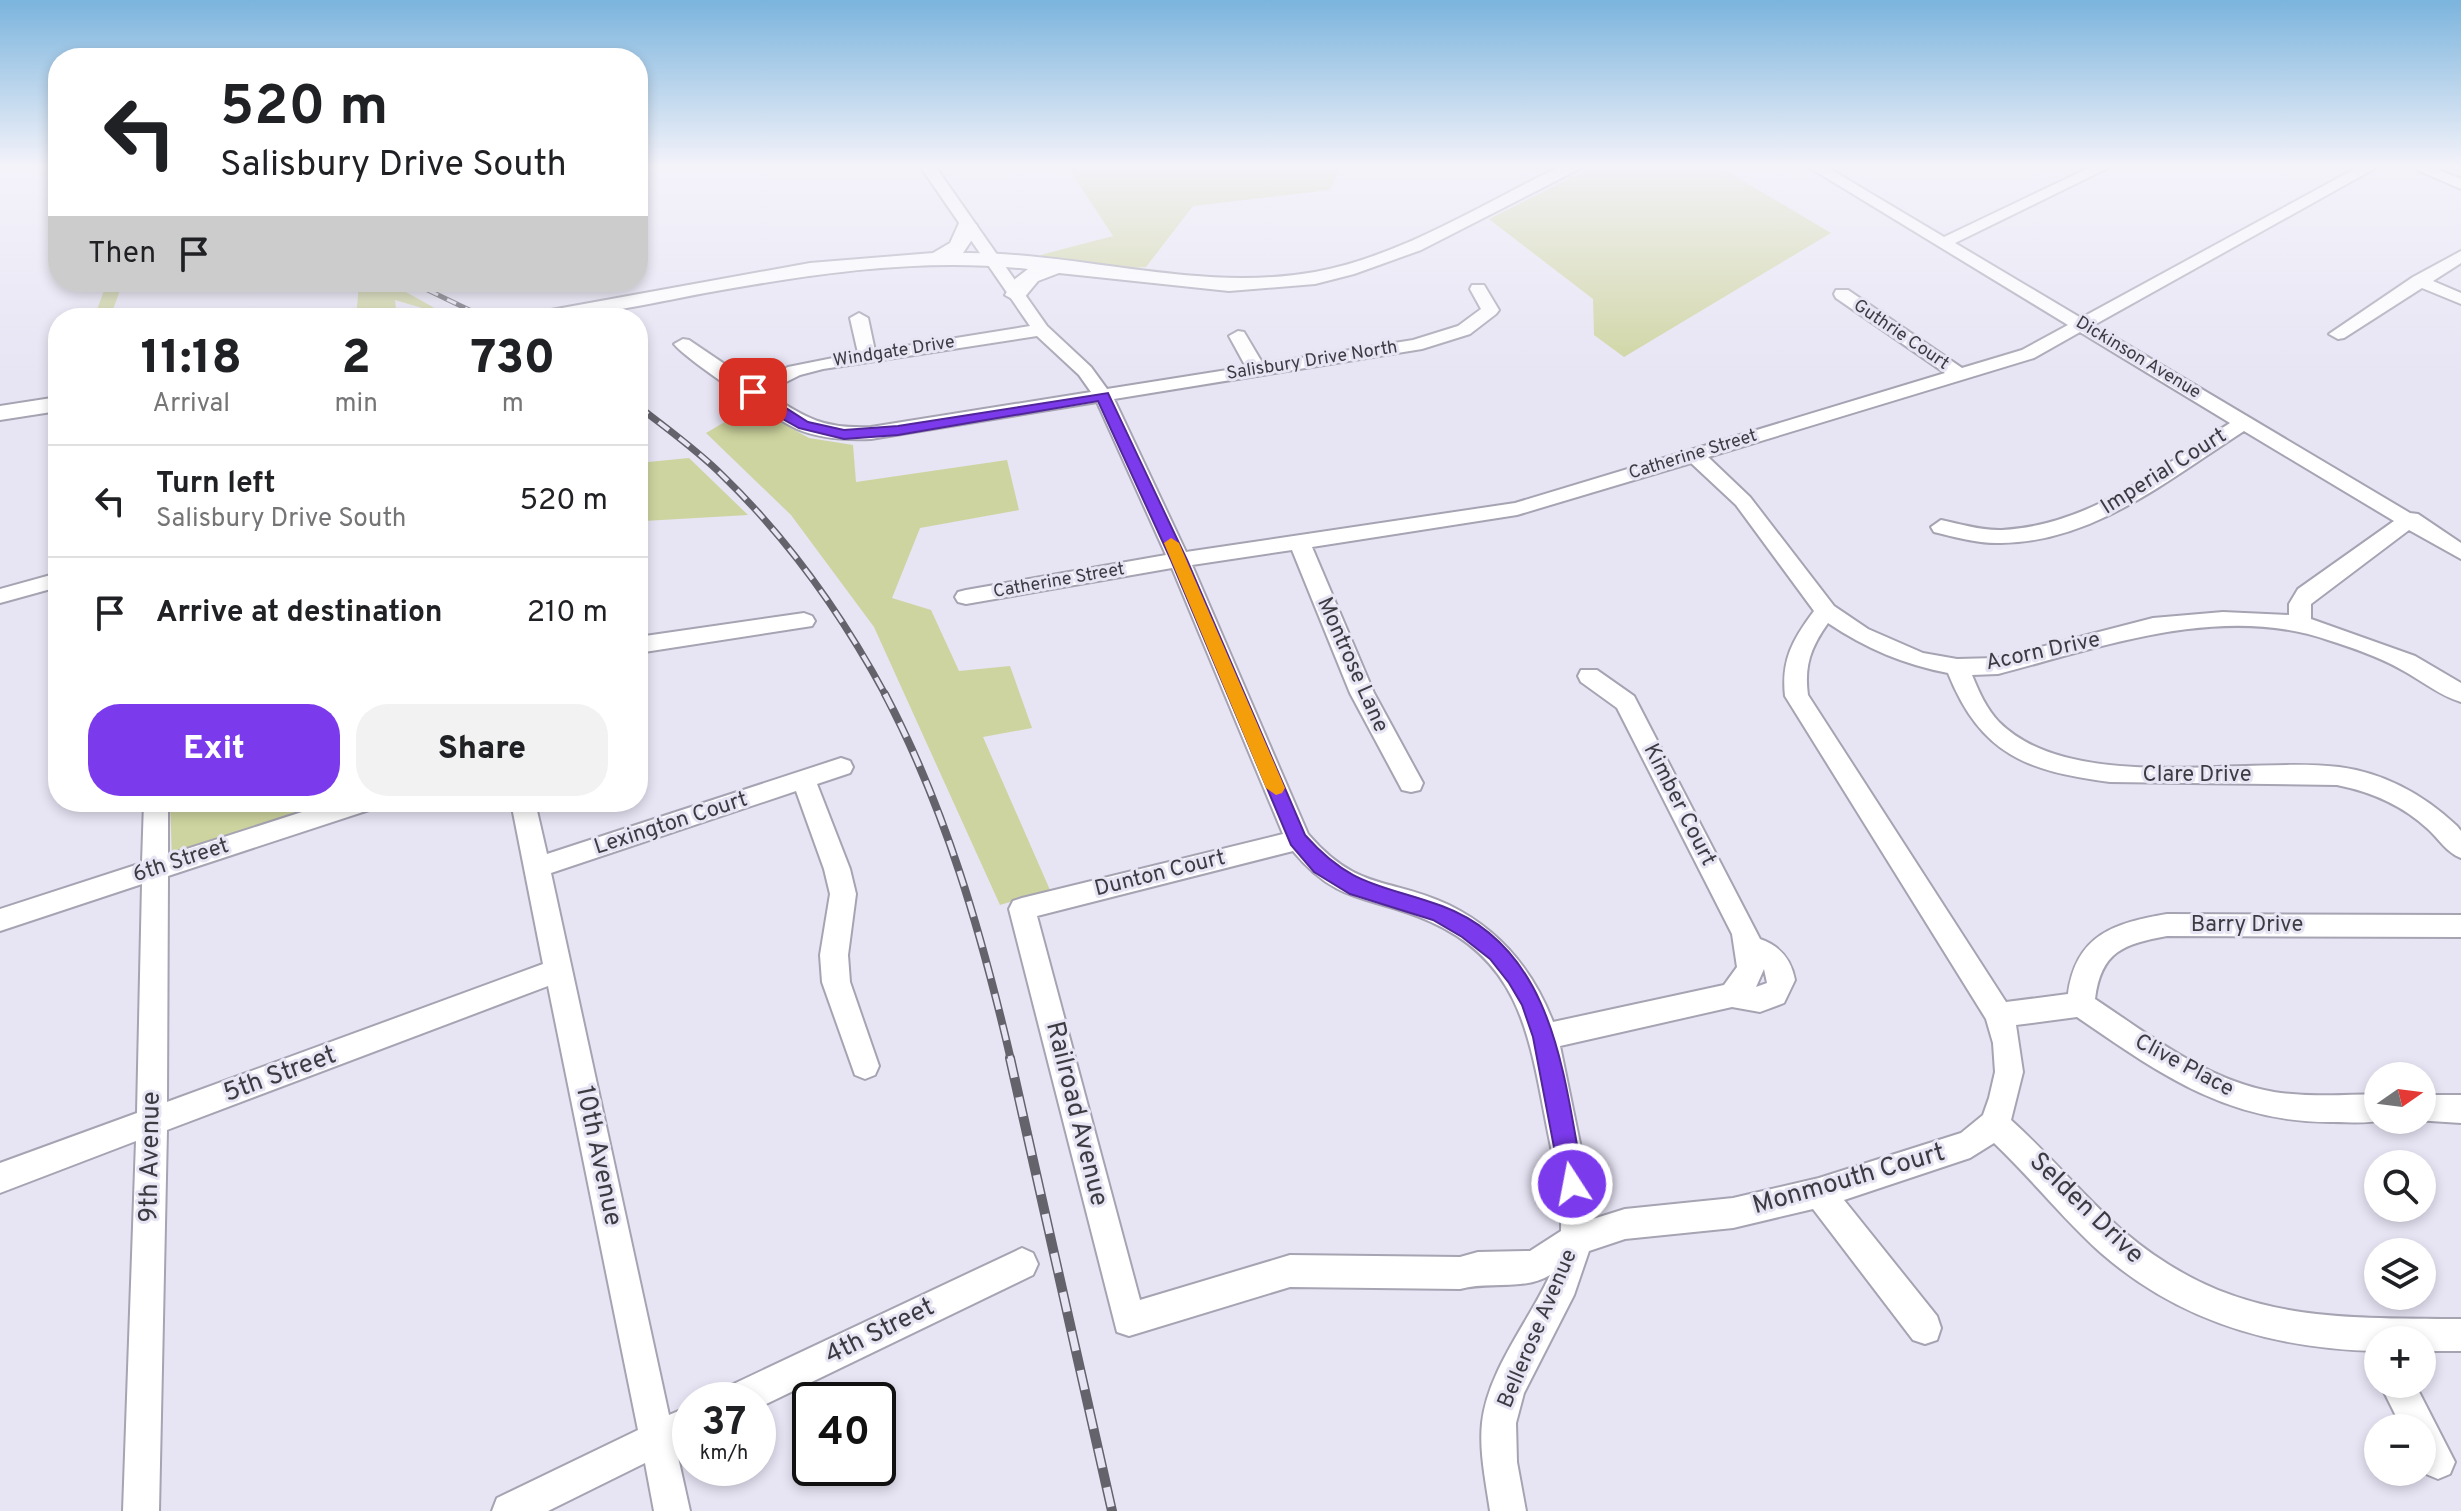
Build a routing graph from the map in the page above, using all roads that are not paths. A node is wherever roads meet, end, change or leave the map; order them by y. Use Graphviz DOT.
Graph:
graph roads {
  1 [pos="965,237"];
  2 [pos="975,237"];
  3 [pos="1427,237"];
  4 [pos="1933,237"];
  5 [pos="1957,237"];
  6 [pos="2242,237"];
  7 [pos="1943,243"];
  8 [pos="2461,256"];
  9 [pos="936,259"];
  10 [pos="992,260"];
  11 [pos="1055,267"];
  12 [pos="2419,281"];
  13 [pos="1478,289"];
  14 [pos="1842,294"];
  15 [pos="1016,295"];
  16 [pos="2461,299"];
  17 [pos="596,308"];
  18 [pos="859,318"];
  19 [pos="2083,326"];
  20 [pos="1041,330"];
  21 [pos="2338,334"];
  22 [pos="1238,336"];
  23 [pos="683,344"];
  24 [pos="867,355"];
  25 [pos="1257,370"];
  26 [pos="1960,375"];
  27 [pos="753,392"];
  28 [pos="1103,396"];
  29 [pos="48,406"];
  30 [pos="0,413"];
  31 [pos="2244,422"];
  32 [pos="1694,455"];
  33 [pos="2411,519"];
  34 [pos="1941,527"];
  35 [pos="1300,543"];
  36 [pos="2461,552"];
  37 [pos="1179,560"];
  38 [pos="48,583"];
  39 [pos="0,596"];
  40 [pos="966,597"];
  41 [pos="1826,611"];
  42 [pos="804,621"];
  43 [pos="2300,623"];
  44 [pos="648,644"];
  45 [pos="1957,667"];
  46 [pos="1589,676"];
  47 [pos="2461,694"];
  48 [pos="841,767"];
  49 [pos="804,781"];
  50 [pos="1411,783"];
  51 [pos="156,812"];
  52 [pos="332,812"];
  53 [pos="525,812"];
  54 [pos="1298,840"];
  55 [pos="2461,848"];
  56 [pos="538,867"];
  57 [pos="155,869"];
  58 [pos="1022,909"];
  59 [pos="0,920"];
  60 [pos="2461,926"];
  61 [pos="559,970"];
  62 [pos="2081,1004"];
  63 [pos="1999,1015"];
  64 [pos="1544,1037"];
  65 [pos="865,1066"];
  66 [pos="2364,1108"];
  67 [pos="2436,1109"];
  68 [pos="2461,1109"];
  69 [pos="152,1122"];
  70 [pos="1995,1124"];
  71 [pos="0,1178"];
  72 [pos="1819,1193"];
  73 [pos="1577,1239"];
  74 [pos="1022,1264"];
  75 [pos="1129,1320"];
  76 [pos="1925,1328"];
  77 [pos="2461,1335"];
  78 [pos="2436,1337"];
  79 [pos="2364,1340"];
  80 [pos="775,1382"];
  81 [pos="672,1432"];
  82 [pos="657,1439"];
  83 [pos="2436,1458"];
  84 [pos="2438,1462"];
  85 [pos="141,1511"];
  86 [pos="510,1511"];
  87 [pos="672,1511"];
  88 [pos="1508,1511"];
  1 -- 9 [label="main road"];
  2 -- 10 [label="street, Bellerose Avenue"];
  3 -- 11 [label="main road"];
  4 -- 7 [label="street, Dickinson Avenue"];
  5 -- 7 [label="street"];
  6 -- 19 [label="street, Catherine Street"];
  7 -- 19 [label="street, Dickinson Avenue"];
  8 -- 12 [label="street"];
  9 -- 10 [label="main road"];
  9 -- 17 [label="main road"];
  10 -- 11 [label="main road"];
  10 -- 15 [label="street, Bellerose Avenue"];
  11 -- 15 [label="main road"];
  12 -- 16 [label="street"];
  12 -- 21 [label="street"];
  13 -- 25 [label="street, Salisbury Drive North"];
  14 -- 26 [label="street, Guthrie Court"];
  15 -- 20 [label="street, Bellerose Avenue"];
  18 -- 24 [label="street"];
  19 -- 26 [label="street, Catherine Street"];
  19 -- 31 [label="street, Dickinson Avenue"];
  20 -- 24 [label="street, Windgate Drive"];
  20 -- 28 [label="street, Bellerose Avenue"];
  22 -- 25 [label="street"];
  23 -- 27 [label="street, Salisbury Drive North"];
  24 -- 27 [label="street, Windgate Drive"];
  25 -- 28 [label="street, Salisbury Drive North"];
  26 -- 32 [label="street, Catherine Street"];
  27 -- 28 [label="street, Salisbury Drive North"];
  28 -- 37 [label="street, Bellerose Avenue"];
  29 -- 30 [label="main road"];
  31 -- 33 [label="street, Dickinson Avenue"];
  31 -- 34 [label="street, Imperial Court"];
  32 -- 35 [label="street, Catherine Street"];
  32 -- 41 [label="street, Acorn Drive"];
  33 -- 36 [label="street, Dickinson Avenue"];
  33 -- 43 [label="street"];
  35 -- 37 [label="street, Catherine Street"];
  35 -- 50 [label="street, Montrose Lane"];
  37 -- 40 [label="street, Catherine Street"];
  37 -- 54 [label="street, Bellerose Avenue"];
  38 -- 39 [label="street"];
  41 -- 45 [label="street, Acorn Drive"];
  41 -- 63 [label="street"];
  42 -- 44 [label="street"];
  43 -- 45 [label="street, Acorn Drive"];
  43 -- 47 [label="street, Acorn Drive"];
  45 -- 55 [label="street, Clare Drive"];
  46 -- 64 [label="street, Kimber Court"];
  48 -- 49 [label="street, Lexington Court"];
  49 -- 56 [label="street, Lexington Court"];
  49 -- 65 [label="street"];
  51 -- 57 [label="street, 9th Avenue"];
  52 -- 57 [label="street, 6th Street"];
  53 -- 56 [label="street, 10th Avenue"];
  54 -- 58 [label="street, Dunton Court"];
  54 -- 64 [label="street, Bellerose Avenue"];
  56 -- 61 [label="street, 10th Avenue"];
  57 -- 59 [label="street, 6th Street"];
  57 -- 69 [label="street, 9th Avenue"];
  58 -- 75 [label="street, Railroad Avenue"];
  60 -- 62 [label="street, Barry Drive"];
  61 -- 69 [label="street, 5th Street"];
  61 -- 82 [label="street, 10th Avenue"];
  62 -- 63 [label="street"];
  62 -- 66 [label="street, Clive Place"];
  63 -- 70 [label="street"];
  64 -- 73 [label="street, Bellerose Avenue"];
  67 -- 68 [label="street"];
  69 -- 71 [label="street, 5th Street"];
  69 -- 85 [label="street, 9th Avenue"];
  70 -- 72 [label="street, Monmouth Court"];
  70 -- 79 [label="street, Selden Drive"];
  72 -- 73 [label="street, Monmouth Court"];
  72 -- 76 [label="street"];
  73 -- 75 [label="street, Monmouth Court"];
  73 -- 88 [label="street, Bellerose Avenue"];
  74 -- 80 [label="street, 4th Street"];
  77 -- 78 [label="street, Selden Drive"];
  81 -- 82 [label="street"];
  82 -- 86 [label="street"];
  82 -- 87 [label="street, 10th Avenue"];
  83 -- 84 [label="street"];
}
